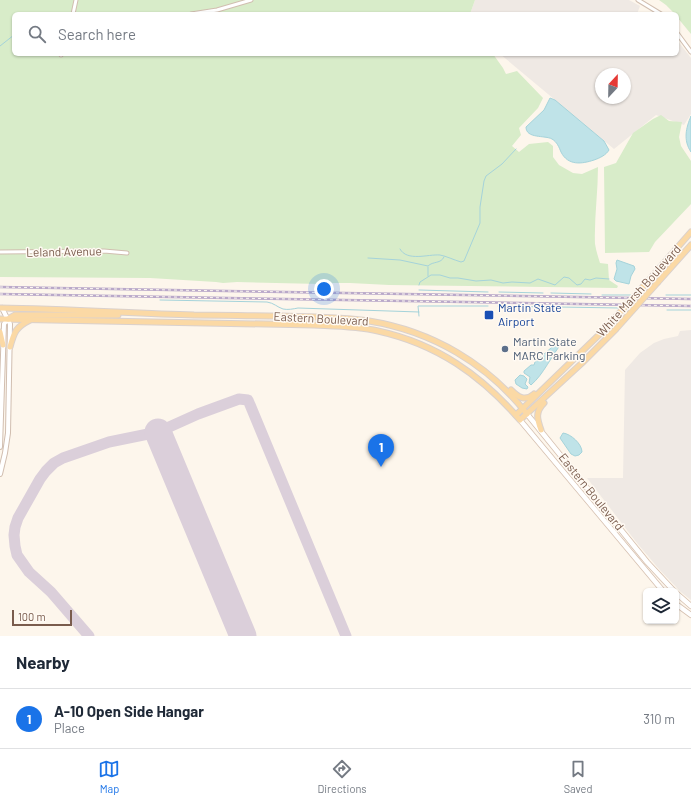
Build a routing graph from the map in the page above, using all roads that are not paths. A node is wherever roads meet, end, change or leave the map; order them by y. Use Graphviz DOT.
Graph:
graph roads {
  1 [pos="76,0"];
  2 [pos="252,0"];
  3 [pos="638,0"];
  4 [pos="73,12"];
  5 [pos="204,12"];
  6 [pos="658,12"];
  7 [pos="679,36"];
  8 [pos="691,52"];
  9 [pos="691,232"];
  10 [pos="691,245"];
  11 [pos="0,252"];
  12 [pos="127,253"];
  13 [pos="1,308"];
  14 [pos="139,313"];
  15 [pos="0,319"];
  16 [pos="8,319"];
  17 [pos="31,320"];
  18 [pos="0,332"];
  19 [pos="3,346"];
  20 [pos="10,346"];
  21 [pos="561,372"];
  22 [pos="502,385"];
  23 [pos="555,388"];
  24 [pos="523,409"];
  25 [pos="527,414"];
  26 [pos="516,415"];
  27 [pos="520,420"];
  28 [pos="541,430"];
  29 [pos="1,433"];
  30 [pos="8,433"];
  31 [pos="1,438"];
  32 [pos="7,438"];
  33 [pos="0,447"];
  34 [pos="0,474"];
  35 [pos="660,588"];
  36 [pos="671,588"];
  37 [pos="679,596"];
  38 [pos="679,606"];
  39 [pos="691,606"];
  40 [pos="691,616"];
  1 -- 4 [label="street"];
  2 -- 5 [label="street"];
  3 -- 6 [label="street"];
  7 -- 8 [label="street"];
  9 -- 21 [label="main road, White Marsh Boulevard, bridge"];
  10 -- 23 [label="main road, White Marsh Boulevard, bridge"];
  11 -- 12 [label="street, Leland Avenue"];
  13 -- 14 [label="main road, Eastern Boulevard"];
  13 -- 16 [label="street"];
  14 -- 16 [label="main road"];
  14 -- 22 [label="main road, Eastern Boulevard"];
  15 -- 16 [label="main road, Eastern Boulevard"];
  16 -- 17 [label="main road, Eastern Boulevard"];
  16 -- 19 [label="street"];
  16 -- 20 [label="street"];
  17 -- 20 [label="main road"];
  17 -- 26 [label="main road, Eastern Boulevard"];
  18 -- 19 [label="main road"];
  19 -- 29 [label="street"];
  20 -- 30 [label="street"];
  21 -- 22 [label="main road"];
  21 -- 24 [label="main road, White Marsh Boulevard"];
  22 -- 24 [label="main road, Eastern Boulevard"];
  23 -- 25 [label="main road, White Marsh Boulevard"];
  23 -- 28 [label="main road"];
  24 -- 25 [label="main road, Eastern Boulevard"];
  24 -- 26 [label="main road, White Marsh Boulevard"];
  25 -- 27 [label="main road, White Marsh Boulevard"];
  25 -- 28 [label="main road, Eastern Boulevard"];
  26 -- 27 [label="main road, Eastern Boulevard"];
  27 -- 35 [label="main road, Eastern Boulevard"];
  28 -- 36 [label="main road, Eastern Boulevard"];
  29 -- 30 [label="street"];
  29 -- 31 [label="street"];
  30 -- 32 [label="street"];
  31 -- 32 [label="street"];
  31 -- 33 [label="street"];
  32 -- 34 [label="street"];
  37 -- 39 [label="main road, Eastern Boulevard"];
  38 -- 40 [label="main road"];
}
